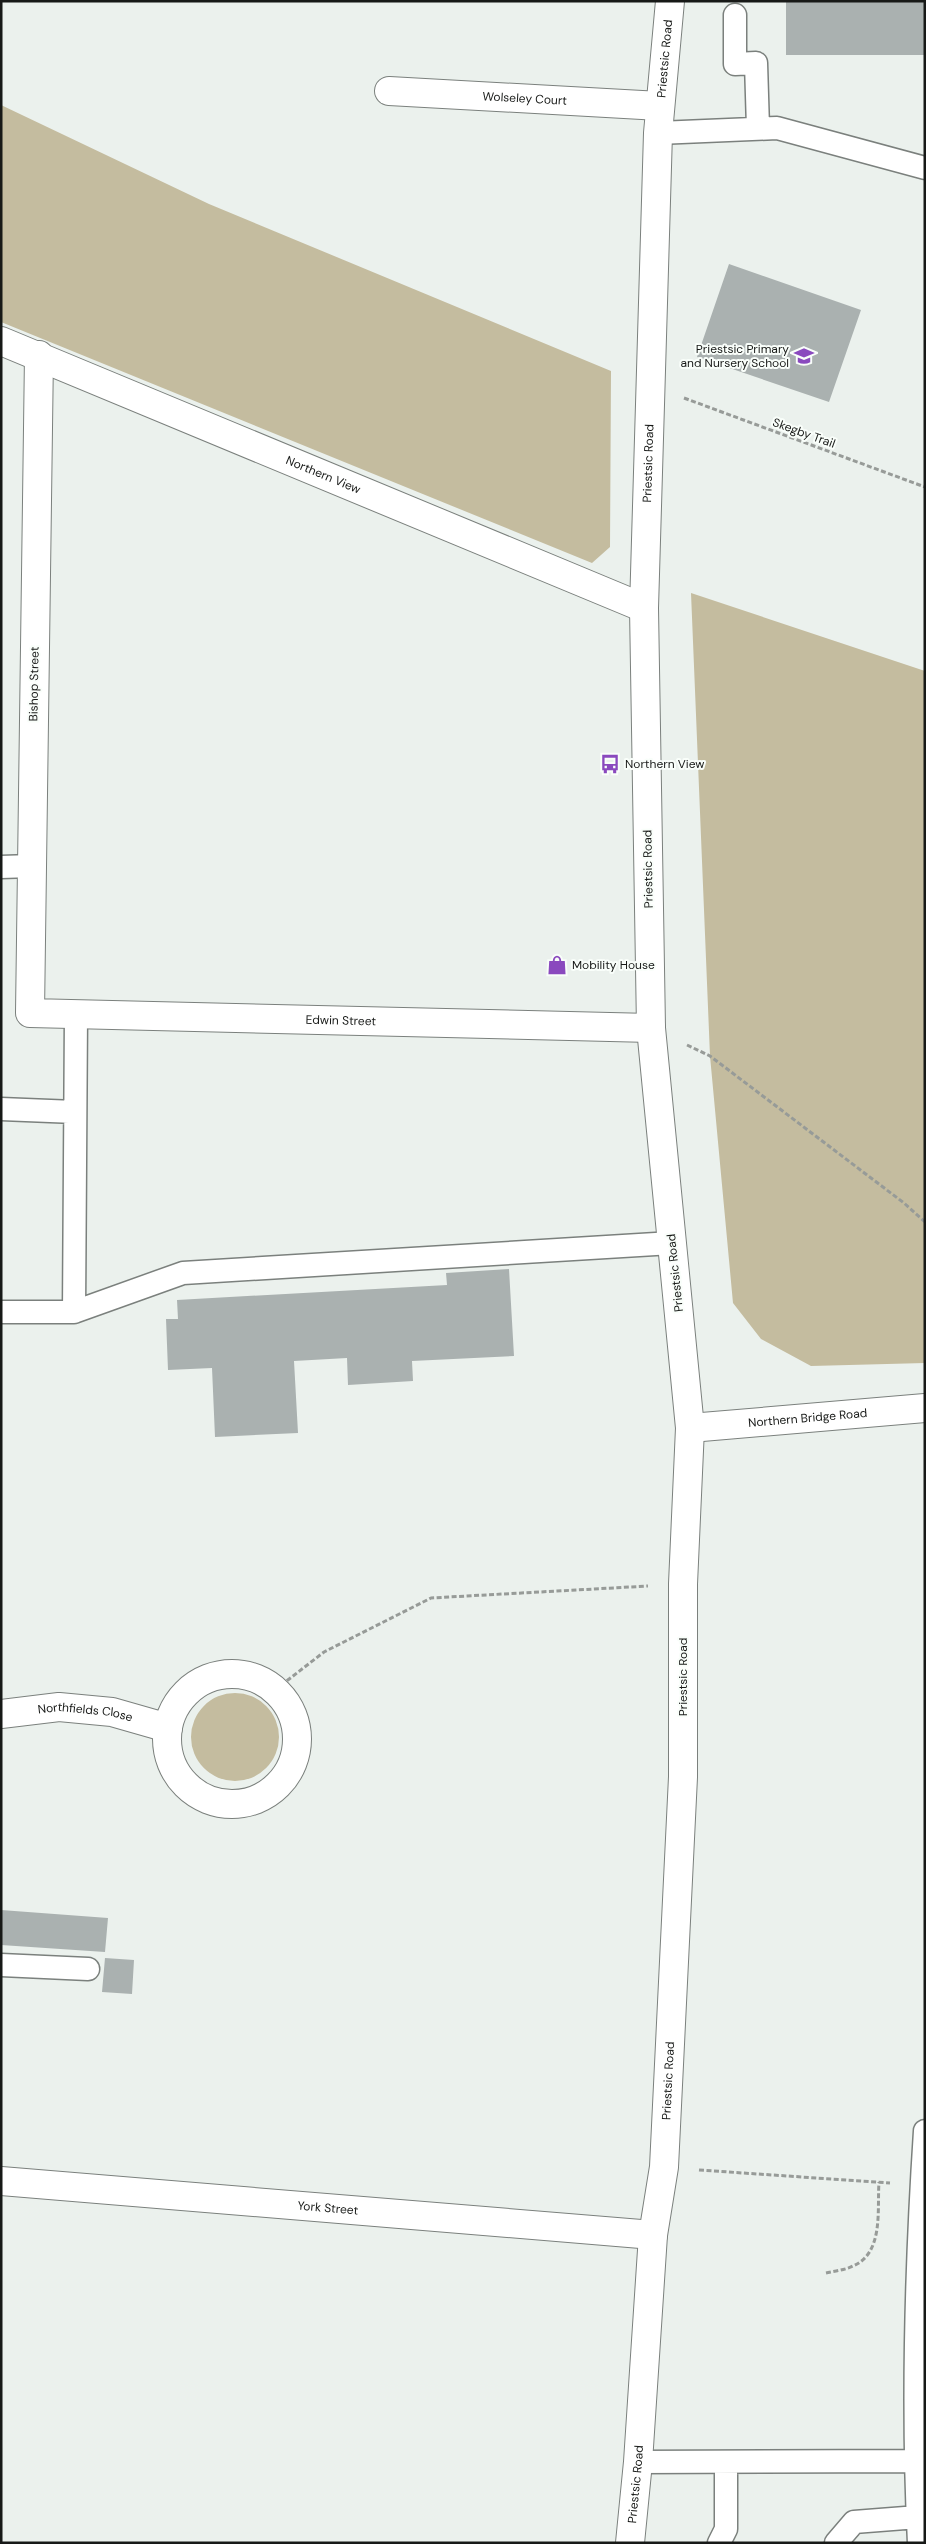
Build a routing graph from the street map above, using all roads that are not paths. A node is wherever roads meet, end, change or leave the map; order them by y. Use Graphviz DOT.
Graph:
graph roads {
  1 [pos="670,1"];
  2 [pos="735,14"];
  3 [pos="389,91"];
  4 [pos="660,106"];
  5 [pos="758,128"];
  6 [pos="658,133"];
  7 [pos="925,168"];
  8 [pos="1,341"];
  9 [pos="39,355"];
  10 [pos="644,608"];
  11 [pos="32,866"];
  12 [pos="1,867"];
  13 [pos="30,1013"];
  14 [pos="76,1014"];
  15 [pos="651,1028"];
  16 [pos="1,1109"];
  17 [pos="75,1112"];
  18 [pos="672,1243"];
  19 [pos="1,1312"];
  20 [pos="74,1312"];
  21 [pos="925,1408"];
  22 [pos="690,1428"];
  23 [pos="1,1714"];
  24 [pos="168,1728"];
  25 [pos="1,1965"];
  26 [pos="88,1969"];
  27 [pos="925,2131"];
  28 [pos="1,2181"];
  29 [pos="653,2235"];
  30 [pos="917,2461"];
  31 [pos="638,2462"];
  32 [pos="726,2462"];
  33 [pos="918,2517"];
  34 [pos="630,2543"];
  35 [pos="719,2543"];
  36 [pos="836,2543"];
  37 [pos="920,2543"];
  1 -- 4 [label="street, Priestsic Road"];
  2 -- 5 [label="lane"];
  3 -- 4 [label="street, Wolseley Court"];
  4 -- 6 [label="street, Priestsic Road"];
  5 -- 6 [label="lane"];
  5 -- 7 [label="lane"];
  6 -- 10 [label="street, Priestsic Road"];
  8 -- 9 [label="street, Northern View"];
  9 -- 10 [label="street, Northern View"];
  9 -- 11 [label="street, Bishop Street"];
  10 -- 15 [label="street, Priestsic Road"];
  11 -- 12 [label="lane"];
  11 -- 13 [label="street, Bishop Street"];
  13 -- 14 [label="street, Edwin Street"];
  14 -- 15 [label="street, Edwin Street"];
  14 -- 17 [label="lane"];
  15 -- 18 [label="street, Priestsic Road"];
  16 -- 17 [label="lane"];
  17 -- 20 [label="lane"];
  18 -- 20 [label="lane"];
  18 -- 22 [label="street, Priestsic Road"];
  19 -- 20 [label="lane"];
  21 -- 22 [label="street, Northern Bridge Road"];
  22 -- 29 [label="street, Priestsic Road"];
  23 -- 24 [label="street, Northfields Close"];
  24 -- 24 [label="street"];
  25 -- 26 [label="lane"];
  27 -- 30 [label="lane"];
  28 -- 29 [label="street, York Street"];
  29 -- 31 [label="street, Priestsic Road"];
  30 -- 32 [label="lane"];
  30 -- 33 [label="lane"];
  31 -- 32 [label="lane"];
  31 -- 34 [label="street, Priestsic Road"];
  32 -- 35 [label="lane"];
  33 -- 36 [label="lane"];
  33 -- 37 [label="lane"];
}
